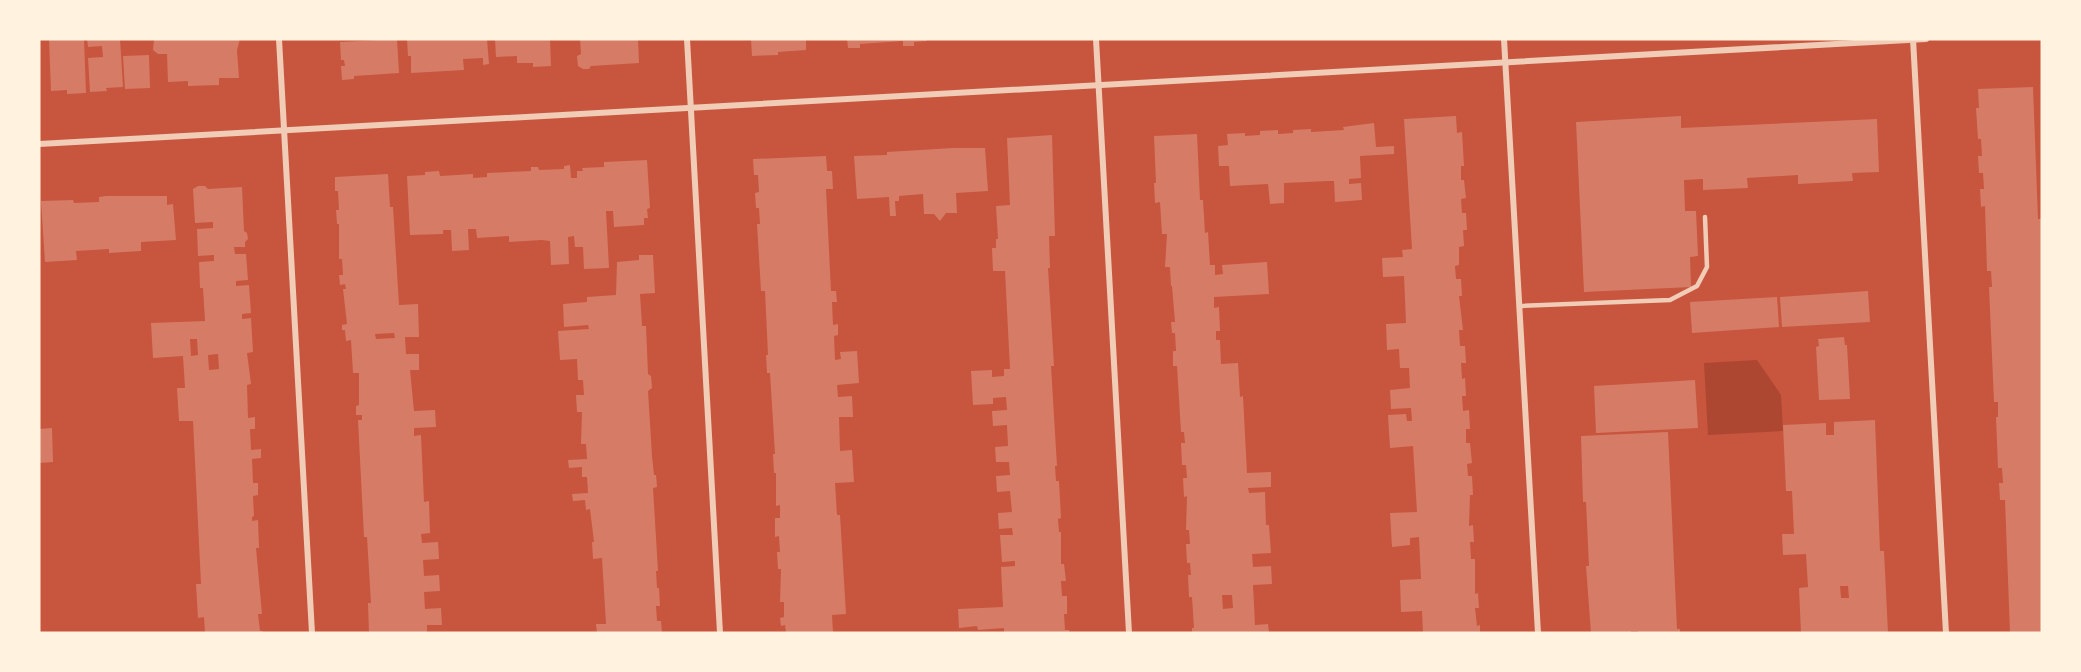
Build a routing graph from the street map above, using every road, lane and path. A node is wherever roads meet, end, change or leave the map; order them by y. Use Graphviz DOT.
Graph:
graph roads {
  1 [pos="279,39"];
  2 [pos="687,39"];
  3 [pos="1096,39"];
  4 [pos="1504,39"];
  5 [pos="1913,39"];
  6 [pos="1926,39"];
  7 [pos="1506,62"];
  8 [pos="1098,85"];
  9 [pos="691,108"];
  10 [pos="284,130"];
  11 [pos="39,144"];
  12 [pos="1705,217"];
  13 [pos="1520,306"];
  14 [pos="312,633"];
  15 [pos="720,633"];
  16 [pos="1129,633"];
  17 [pos="1538,633"];
  18 [pos="1946,633"];
  1 -- 10 [label="street"];
  2 -- 9 [label="street"];
  3 -- 8 [label="street"];
  4 -- 7 [label="street"];
  5 -- 6 [label="street"];
  5 -- 7 [label="street"];
  5 -- 18 [label="street"];
  7 -- 8 [label="street"];
  7 -- 13 [label="street"];
  8 -- 9 [label="street"];
  8 -- 16 [label="street"];
  9 -- 10 [label="street"];
  9 -- 15 [label="street"];
  10 -- 11 [label="street"];
  10 -- 14 [label="street"];
  12 -- 13 [label="lane"];
  13 -- 17 [label="street"];
}
